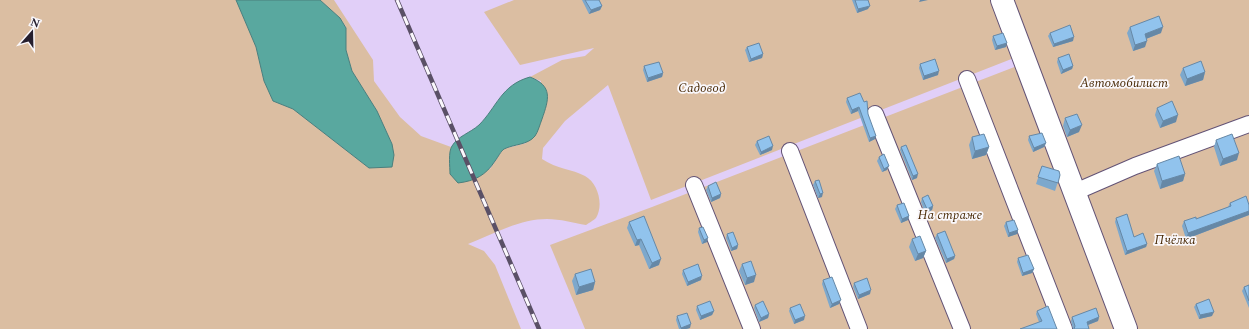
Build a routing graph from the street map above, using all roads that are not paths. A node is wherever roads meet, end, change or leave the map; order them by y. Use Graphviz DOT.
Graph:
graph roads {
  1 [pos="1002,0"];
  2 [pos="967,78"];
  3 [pos="875,114"];
  4 [pos="1249,124"];
  5 [pos="790,151"];
  6 [pos="694,186"];
  7 [pos="1075,192"];
  8 [pos="752,329"];
  9 [pos="860,329"];
  10 [pos="962,329"];
  11 [pos="1064,329"];
  12 [pos="1126,329"];
  1 -- 7 [label="street"];
  2 -- 11 [label="street"];
  3 -- 10 [label="street"];
  4 -- 7 [label="street"];
  5 -- 9 [label="street"];
  6 -- 8 [label="street"];
  7 -- 12 [label="street"];
}
